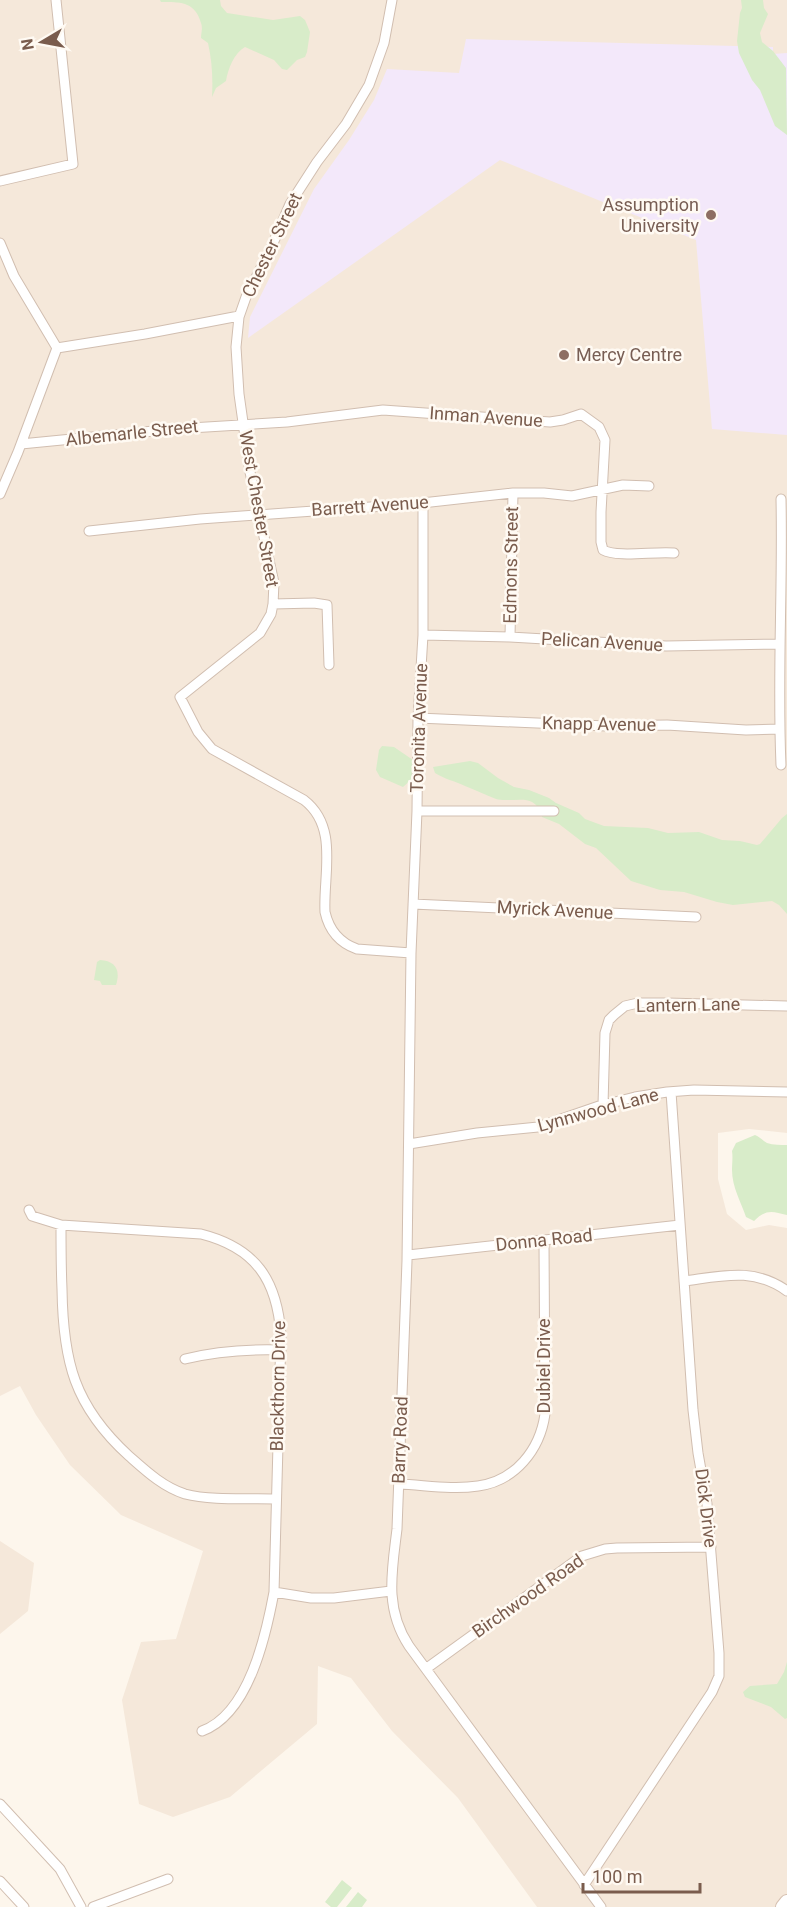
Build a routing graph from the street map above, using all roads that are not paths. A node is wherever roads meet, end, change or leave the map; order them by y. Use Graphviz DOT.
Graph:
graph roads {
  1 [pos="56,0"];
  2 [pos="392,0"];
  3 [pos="0,181"];
  4 [pos="0,243"];
  5 [pos="239,315"];
  6 [pos="57,348"];
  7 [pos="243,424"];
  8 [pos="21,444"];
  9 [pos="649,486"];
  10 [pos="602,491"];
  11 [pos="0,494"];
  12 [pos="513,494"];
  13 [pos="781,499"];
  14 [pos="423,503"];
  15 [pos="259,514"];
  16 [pos="89,531"];
  17 [pos="674,553"];
  18 [pos="273,604"];
  19 [pos="423,635"];
  20 [pos="510,637"];
  21 [pos="780,644"];
  22 [pos="329,665"];
  23 [pos="418,718"];
  24 [pos="780,729"];
  25 [pos="782,765"];
  26 [pos="417,811"];
  27 [pos="554,811"];
  28 [pos="413,904"];
  29 [pos="696,917"];
  30 [pos="411,953"];
  31 [pos="787,1006"];
  32 [pos="670,1092"];
  33 [pos="787,1092"];
  34 [pos="603,1105"];
  35 [pos="409,1144"];
  36 [pos="29,1210"];
  37 [pos="61,1225"];
  38 [pos="680,1225"];
  39 [pos="544,1241"];
  40 [pos="408,1255"];
  41 [pos="684,1281"];
  42 [pos="787,1291"];
  43 [pos="281,1350"];
  44 [pos="185,1359"];
  45 [pos="399,1484"];
  46 [pos="276,1499"];
  47 [pos="711,1547"];
  48 [pos="391,1591"];
  49 [pos="274,1592"];
  50 [pos="427,1668"];
  51 [pos="202,1731"];
  52 [pos="0,1803"];
  53 [pos="168,1878"];
  54 [pos="0,1881"];
  55 [pos="584,1885"];
  56 [pos="787,1902"];
  57 [pos="24,1907"];
  58 [pos="81,1907"];
  59 [pos="93,1907"];
  60 [pos="601,1907"];
  61 [pos="783,1907"];
  1 -- 3 [label="street"];
  2 -- 5 [label="street, Chester Street"];
  4 -- 6 [label="street"];
  5 -- 6 [label="street, Chester Street"];
  5 -- 7 [label="street, West Chester Street"];
  6 -- 8 [label="street"];
  7 -- 8 [label="street, Albemarle Street"];
  7 -- 10 [label="street, Inman Avenue"];
  7 -- 15 [label="street, West Chester Street"];
  8 -- 11 [label="street"];
  9 -- 10 [label="street, Barrett Avenue"];
  10 -- 12 [label="street, Barrett Avenue"];
  10 -- 17 [label="street, Inman Avenue"];
  12 -- 14 [label="street, Barrett Avenue"];
  12 -- 20 [label="street, Edmons Street"];
  13 -- 21 [label="street"];
  14 -- 15 [label="street, Barrett Avenue"];
  14 -- 19 [label="street, Toronita Avenue"];
  15 -- 16 [label="street, Barrett Avenue"];
  15 -- 18 [label="street, West Chester Street"];
  18 -- 22 [label="street"];
  18 -- 30 [label="street, West Chester Street"];
  19 -- 20 [label="street, Pelican Avenue"];
  19 -- 23 [label="street, Toronita Avenue"];
  20 -- 21 [label="street, Pelican Avenue"];
  21 -- 24 [label="street"];
  23 -- 24 [label="street, Knapp Avenue"];
  23 -- 26 [label="street, Toronita Avenue"];
  24 -- 25 [label="street"];
  26 -- 27 [label="street"];
  26 -- 28 [label="street, Toronita Avenue"];
  28 -- 29 [label="street, Myrick Avenue"];
  28 -- 30 [label="street, Toronita Avenue"];
  30 -- 35 [label="street, Barry Road"];
  31 -- 34 [label="street, Lantern Lane"];
  32 -- 33 [label="street, Lynnwood Lane"];
  32 -- 34 [label="street, Lynnwood Lane"];
  32 -- 38 [label="street, Dick Drive"];
  34 -- 35 [label="street, Lynnwood Lane"];
  35 -- 40 [label="street, Barry Road"];
  36 -- 37 [label="street, Blackthorn Drive"];
  37 -- 43 [label="street, Blackthorn Drive"];
  37 -- 46 [label="street"];
  38 -- 39 [label="street, Donna Road"];
  38 -- 41 [label="street, Dick Drive"];
  39 -- 40 [label="street, Donna Road"];
  39 -- 45 [label="street, Dubiel Drive"];
  40 -- 45 [label="street, Barry Road"];
  41 -- 42 [label="street"];
  41 -- 47 [label="street, Dick Drive"];
  43 -- 44 [label="street"];
  43 -- 46 [label="street, Blackthorn Drive"];
  45 -- 48 [label="street, Barry Road"];
  46 -- 49 [label="street, Blackthorn Drive"];
  47 -- 50 [label="street, Birchwood Road"];
  47 -- 55 [label="street, Dick Drive"];
  48 -- 49 [label="street"];
  48 -- 50 [label="street, Barry Road"];
  49 -- 51 [label="street, Blackthorn Drive"];
  50 -- 55 [label="street, Barry Road"];
  52 -- 58 [label="street"];
  53 -- 59 [label="street"];
  54 -- 57 [label="street"];
  55 -- 60 [label="street, Barry Road"];
  56 -- 61 [label="main road"];
}
